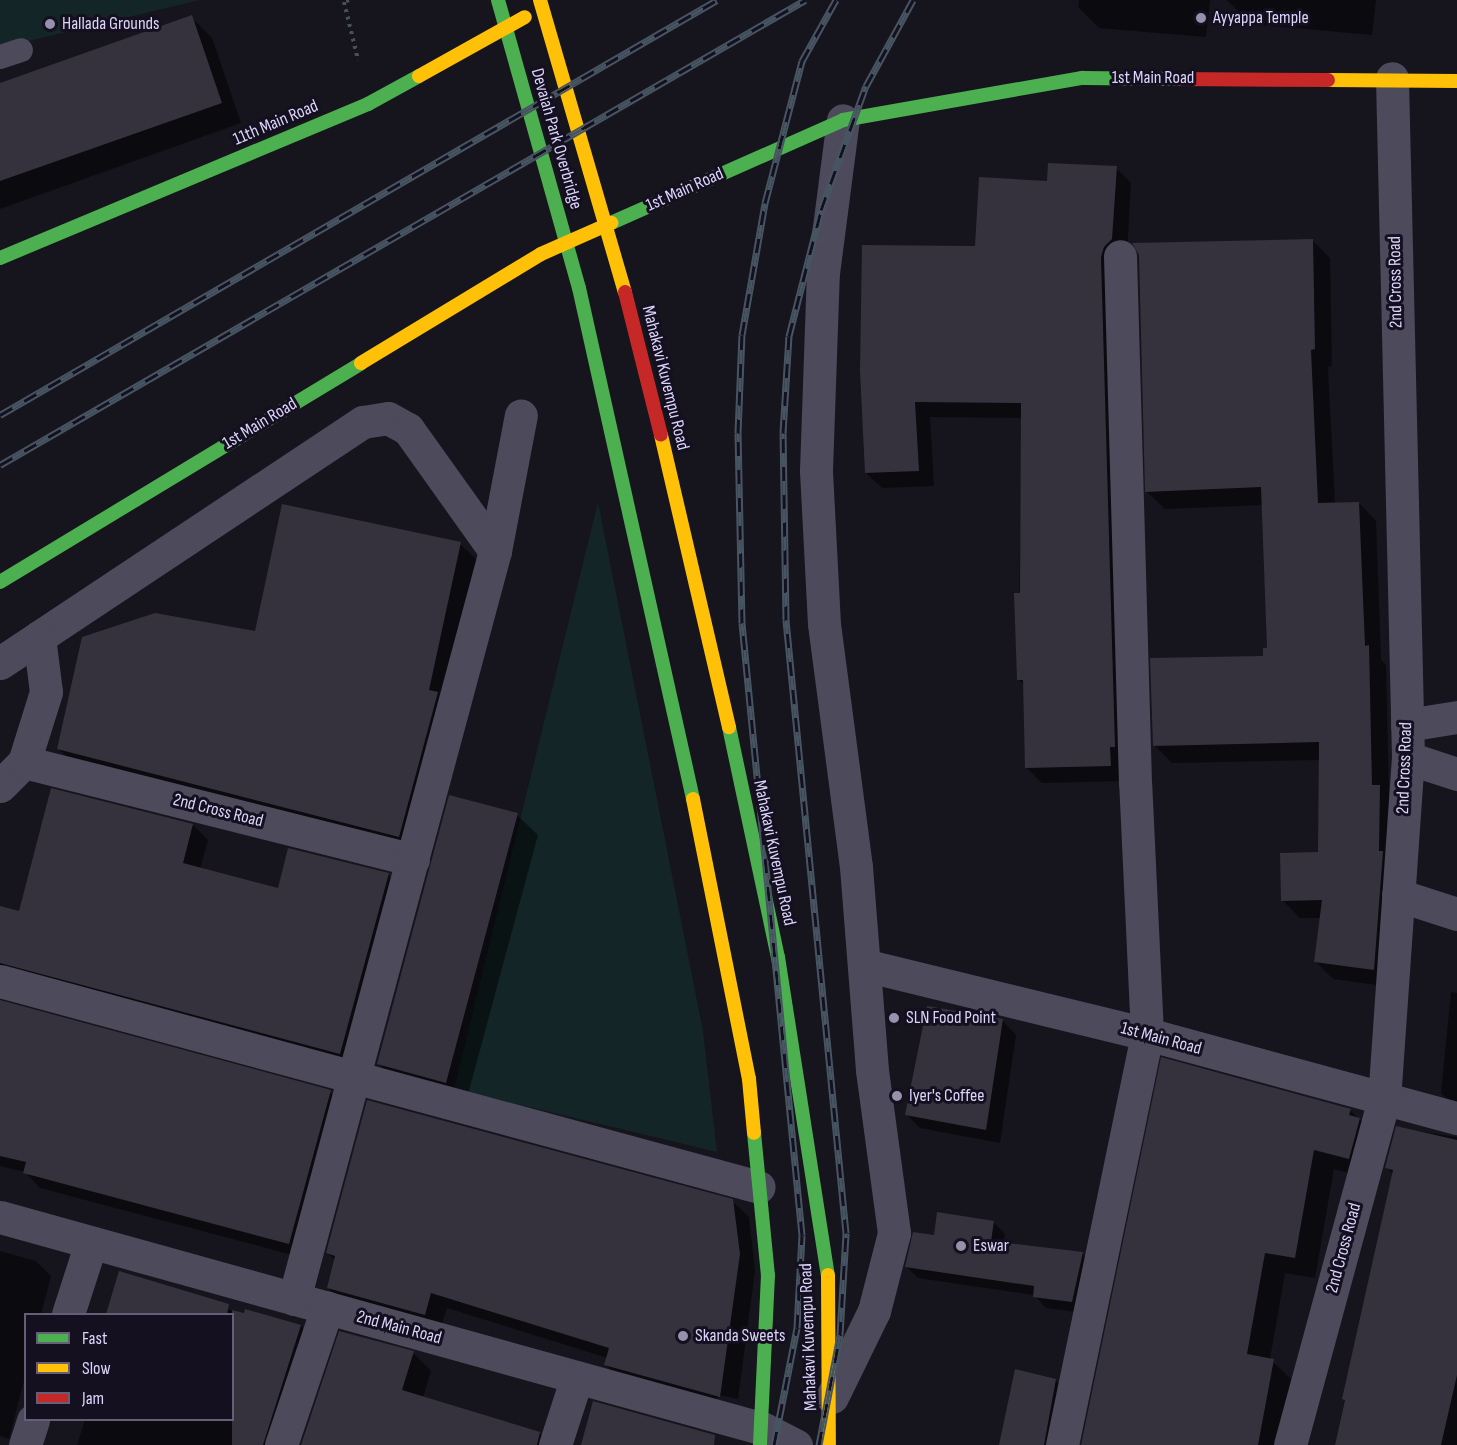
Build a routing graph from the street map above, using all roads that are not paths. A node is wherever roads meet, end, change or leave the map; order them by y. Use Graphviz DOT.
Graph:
graph roads {
  1 [pos="498,0"];
  2 [pos="540,0"];
  3 [pos="555,0"];
  4 [pos="1392,78"];
  5 [pos="1457,81"];
  6 [pos="843,120"];
  7 [pos="1120,256"];
  8 [pos="0,258"];
  9 [pos="620,277"];
  10 [pos="521,416"];
  11 [pos="495,551"];
  12 [pos="0,582"];
  13 [pos="39,637"];
  14 [pos="0,663"];
  15 [pos="1457,717"];
  16 [pos="1407,725"];
  17 [pos="1408,758"];
  18 [pos="24,762"];
  19 [pos="1457,774"];
  20 [pos="0,786"];
  21 [pos="412,861"];
  22 [pos="1398,895"];
  23 [pos="1457,914"];
  24 [pos="864,965"];
  25 [pos="0,981"];
  26 [pos="1147,1034"];
  27 [pos="354,1079"];
  28 [pos="1383,1101"];
  29 [pos="1457,1118"];
  30 [pos="759,1187"];
  31 [pos="0,1217"];
  32 [pos="91,1243"];
  33 [pos="294,1299"];
  34 [pos="327,1308"];
  35 [pos="68,1313"];
  36 [pos="577,1377"];
  37 [pos="832,1397"];
  38 [pos="32,1421"];
  39 [pos="762,1437"];
  40 [pos="25,1445"];
  41 [pos="281,1445"];
  42 [pos="555,1445"];
  43 [pos="796,1445"];
  44 [pos="829,1445"];
  45 [pos="1062,1445"];
  46 [pos="1290,1445"];
  1 -- 30 [label="main road, Devaiah Park Overbridge"];
  2 -- 9 [label="main road, Devaiah Park Overbridge"];
  3 -- 8 [label="main road, 11th Main Road"];
  4 -- 5 [label="main road, 1st Main Road"];
  4 -- 6 [label="main road, 1st Main Road"];
  4 -- 16 [label="street, 2nd Cross Road"];
  6 -- 12 [label="main road, 1st Main Road"];
  6 -- 24 [label="street"];
  7 -- 26 [label="street"];
  9 -- 37 [label="main road, Mahakavi Kuvempu Road"];
  10 -- 11 [label="street"];
  11 -- 13 [label="street"];
  11 -- 21 [label="street"];
  13 -- 14 [label="street"];
  13 -- 18 [label="street"];
  15 -- 16 [label="street"];
  16 -- 17 [label="street, 2nd Cross Road"];
  17 -- 19 [label="street"];
  17 -- 22 [label="street, 2nd Cross Road"];
  18 -- 20 [label="street"];
  18 -- 21 [label="street, 2nd Cross Road"];
  21 -- 27 [label="street"];
  22 -- 23 [label="street"];
  22 -- 28 [label="street, 2nd Cross Road"];
  24 -- 26 [label="street, 1st Main Road"];
  24 -- 37 [label="street"];
  25 -- 27 [label="street"];
  26 -- 28 [label="street, 1st Main Road"];
  26 -- 45 [label="street"];
  27 -- 30 [label="street"];
  27 -- 33 [label="street"];
  28 -- 29 [label="street, 1st Main Road"];
  28 -- 46 [label="street, 2nd Cross Road"];
  30 -- 39 [label="main road"];
  31 -- 32 [label="street, 2nd Main Road"];
  32 -- 33 [label="street, 2nd Main Road"];
  32 -- 35 [label="street"];
  33 -- 34 [label="street, 2nd Main Road"];
  34 -- 36 [label="street, 2nd Main Road"];
  34 -- 41 [label="street"];
  36 -- 39 [label="street, 2nd Main Road"];
  36 -- 42 [label="street"];
  37 -- 44 [label="main road, Mahakavi Kuvempu Road"];
  38 -- 40 [label="street"];
  39 -- 43 [label="street, 2nd Main Road"];
}
